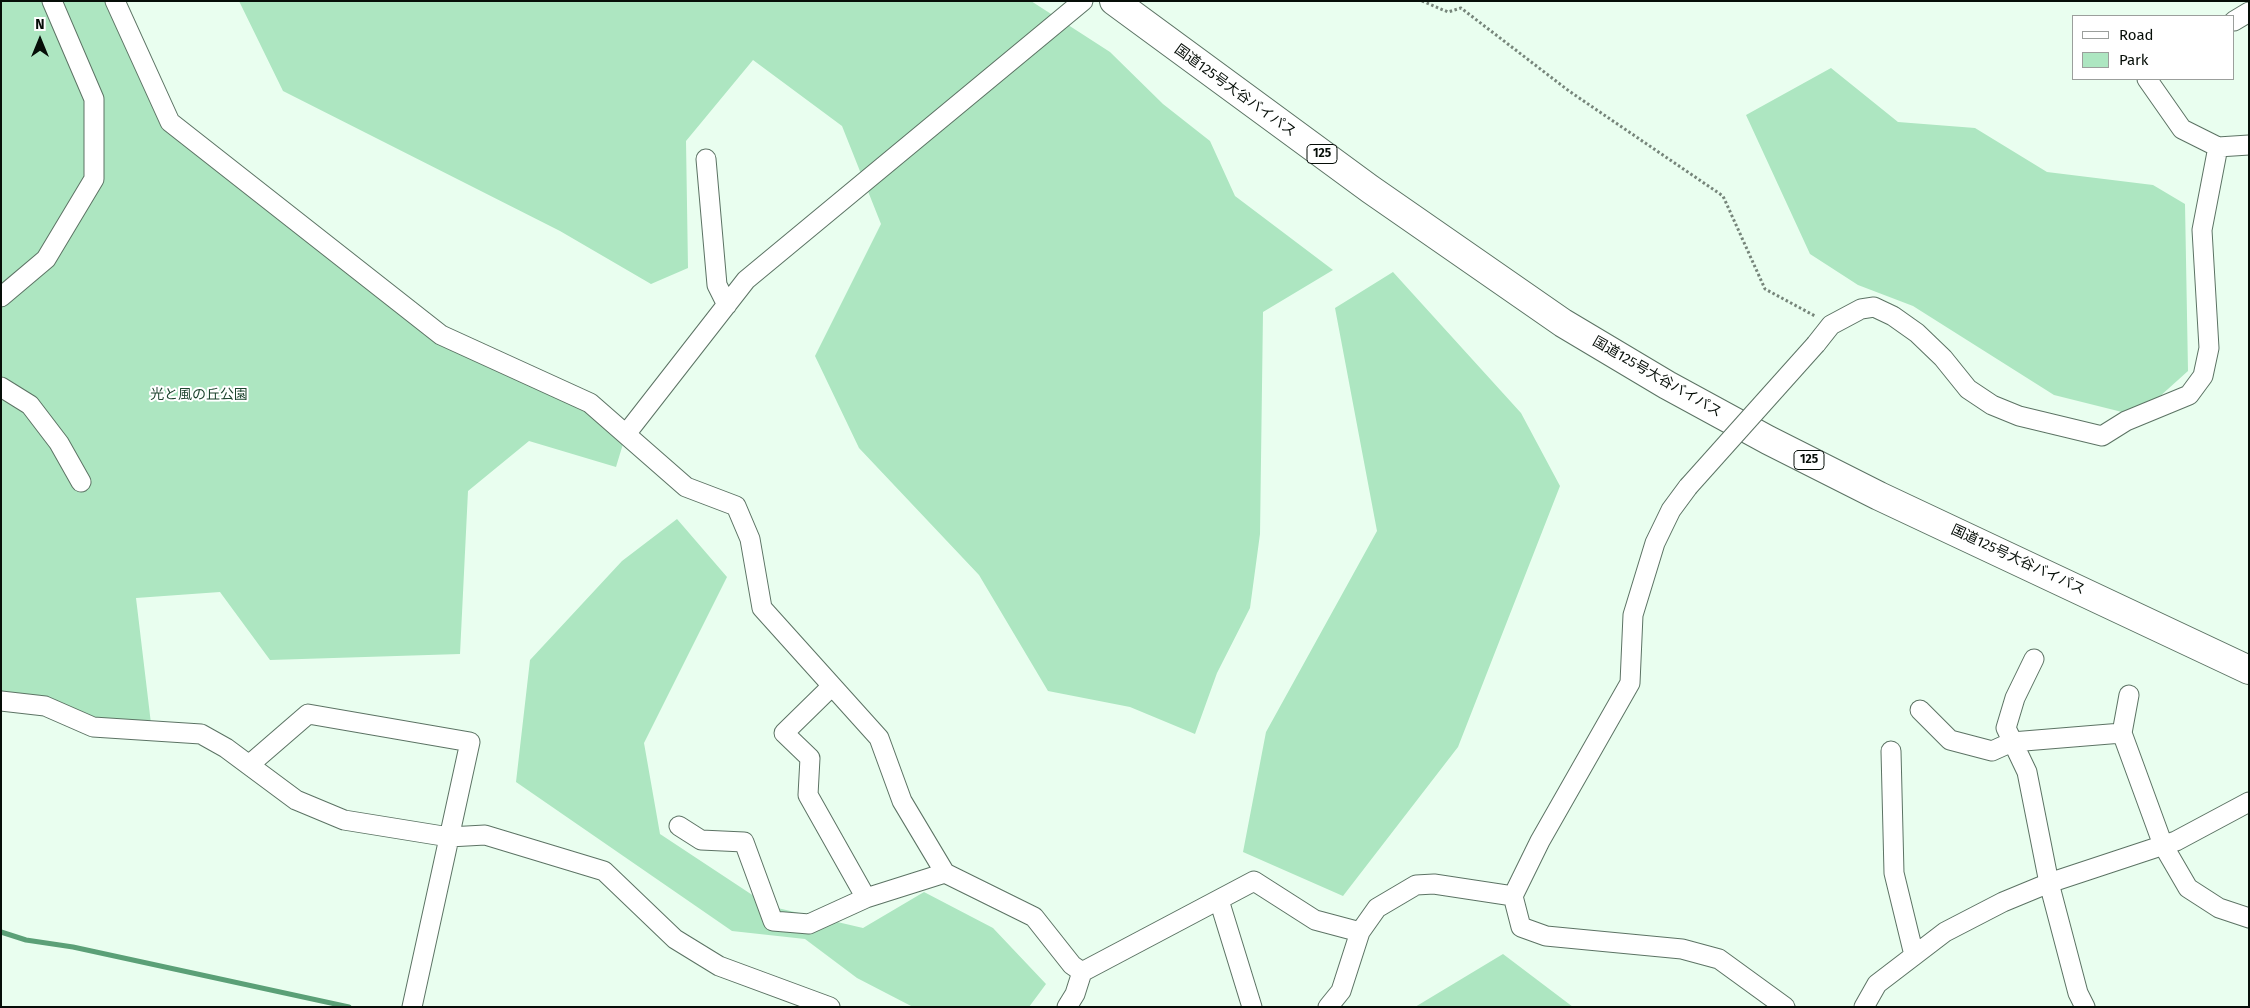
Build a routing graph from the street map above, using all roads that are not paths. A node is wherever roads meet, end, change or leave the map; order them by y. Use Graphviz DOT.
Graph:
graph roads {
  1 [pos="52,1"];
  2 [pos="115,1"];
  3 [pos="1083,1"];
  4 [pos="1114,1"];
  5 [pos="2249,12"];
  6 [pos="2235,20"];
  7 [pos="2148,80"];
  8 [pos="2249,145"];
  9 [pos="2218,147"];
  10 [pos="706,159"];
  11 [pos="1,297"];
  12 [pos="727,306"];
  13 [pos="1,387"];
  14 [pos="626,434"];
  15 [pos="80,482"];
  16 [pos="2034,659"];
  17 [pos="2249,670"];
  18 [pos="832,686"];
  19 [pos="2129,695"];
  20 [pos="1,701"];
  21 [pos="1920,710"];
  22 [pos="2122,733"];
  23 [pos="2012,742"];
  24 [pos="1891,751"];
  25 [pos="249,765"];
  26 [pos="2249,802"];
  27 [pos="680,826"];
  28 [pos="449,838"];
  29 [pos="2163,845"];
  30 [pos="945,873"];
  31 [pos="2049,883"];
  32 [pos="1513,896"];
  33 [pos="866,898"];
  34 [pos="1218,900"];
  35 [pos="2249,918"];
  36 [pos="1360,932"];
  37 [pos="1914,955"];
  38 [pos="1082,972"];
  39 [pos="412,1007"];
  40 [pos="830,1007"];
  41 [pos="1067,1007"];
  42 [pos="1252,1007"];
  43 [pos="1328,1007"];
  44 [pos="1784,1007"];
  45 [pos="1864,1007"];
  46 [pos="2085,1007"];
  1 -- 11 [label="street"];
  2 -- 14 [label="street"];
  3 -- 12 [label="street"];
  4 -- 17 [label="highway, 国道125号大谷バイパス / 125"];
  5 -- 6 [label="street"];
  7 -- 9 [label="street"];
  8 -- 9 [label="street"];
  9 -- 32 [label="street, bridge"];
  10 -- 12 [label="street"];
  12 -- 14 [label="street"];
  13 -- 15 [label="street"];
  14 -- 18 [label="street"];
  16 -- 23 [label="street"];
  18 -- 30 [label="street"];
  18 -- 33 [label="street"];
  19 -- 22 [label="street"];
  20 -- 25 [label="street"];
  21 -- 23 [label="street"];
  22 -- 23 [label="street"];
  22 -- 29 [label="street"];
  23 -- 31 [label="street"];
  24 -- 37 [label="street"];
  25 -- 28 [label="street"];
  25 -- 28 [label="street"];
  26 -- 29 [label="street"];
  27 -- 33 [label="street"];
  28 -- 39 [label="street"];
  28 -- 40 [label="street"];
  29 -- 31 [label="street"];
  29 -- 35 [label="street"];
  30 -- 33 [label="street"];
  30 -- 38 [label="street"];
  31 -- 37 [label="street"];
  31 -- 46 [label="street"];
  32 -- 36 [label="street"];
  32 -- 44 [label="street"];
  34 -- 36 [label="street"];
  34 -- 38 [label="street"];
  34 -- 42 [label="street"];
  36 -- 43 [label="street"];
  37 -- 45 [label="street"];
  38 -- 41 [label="street"];
}
